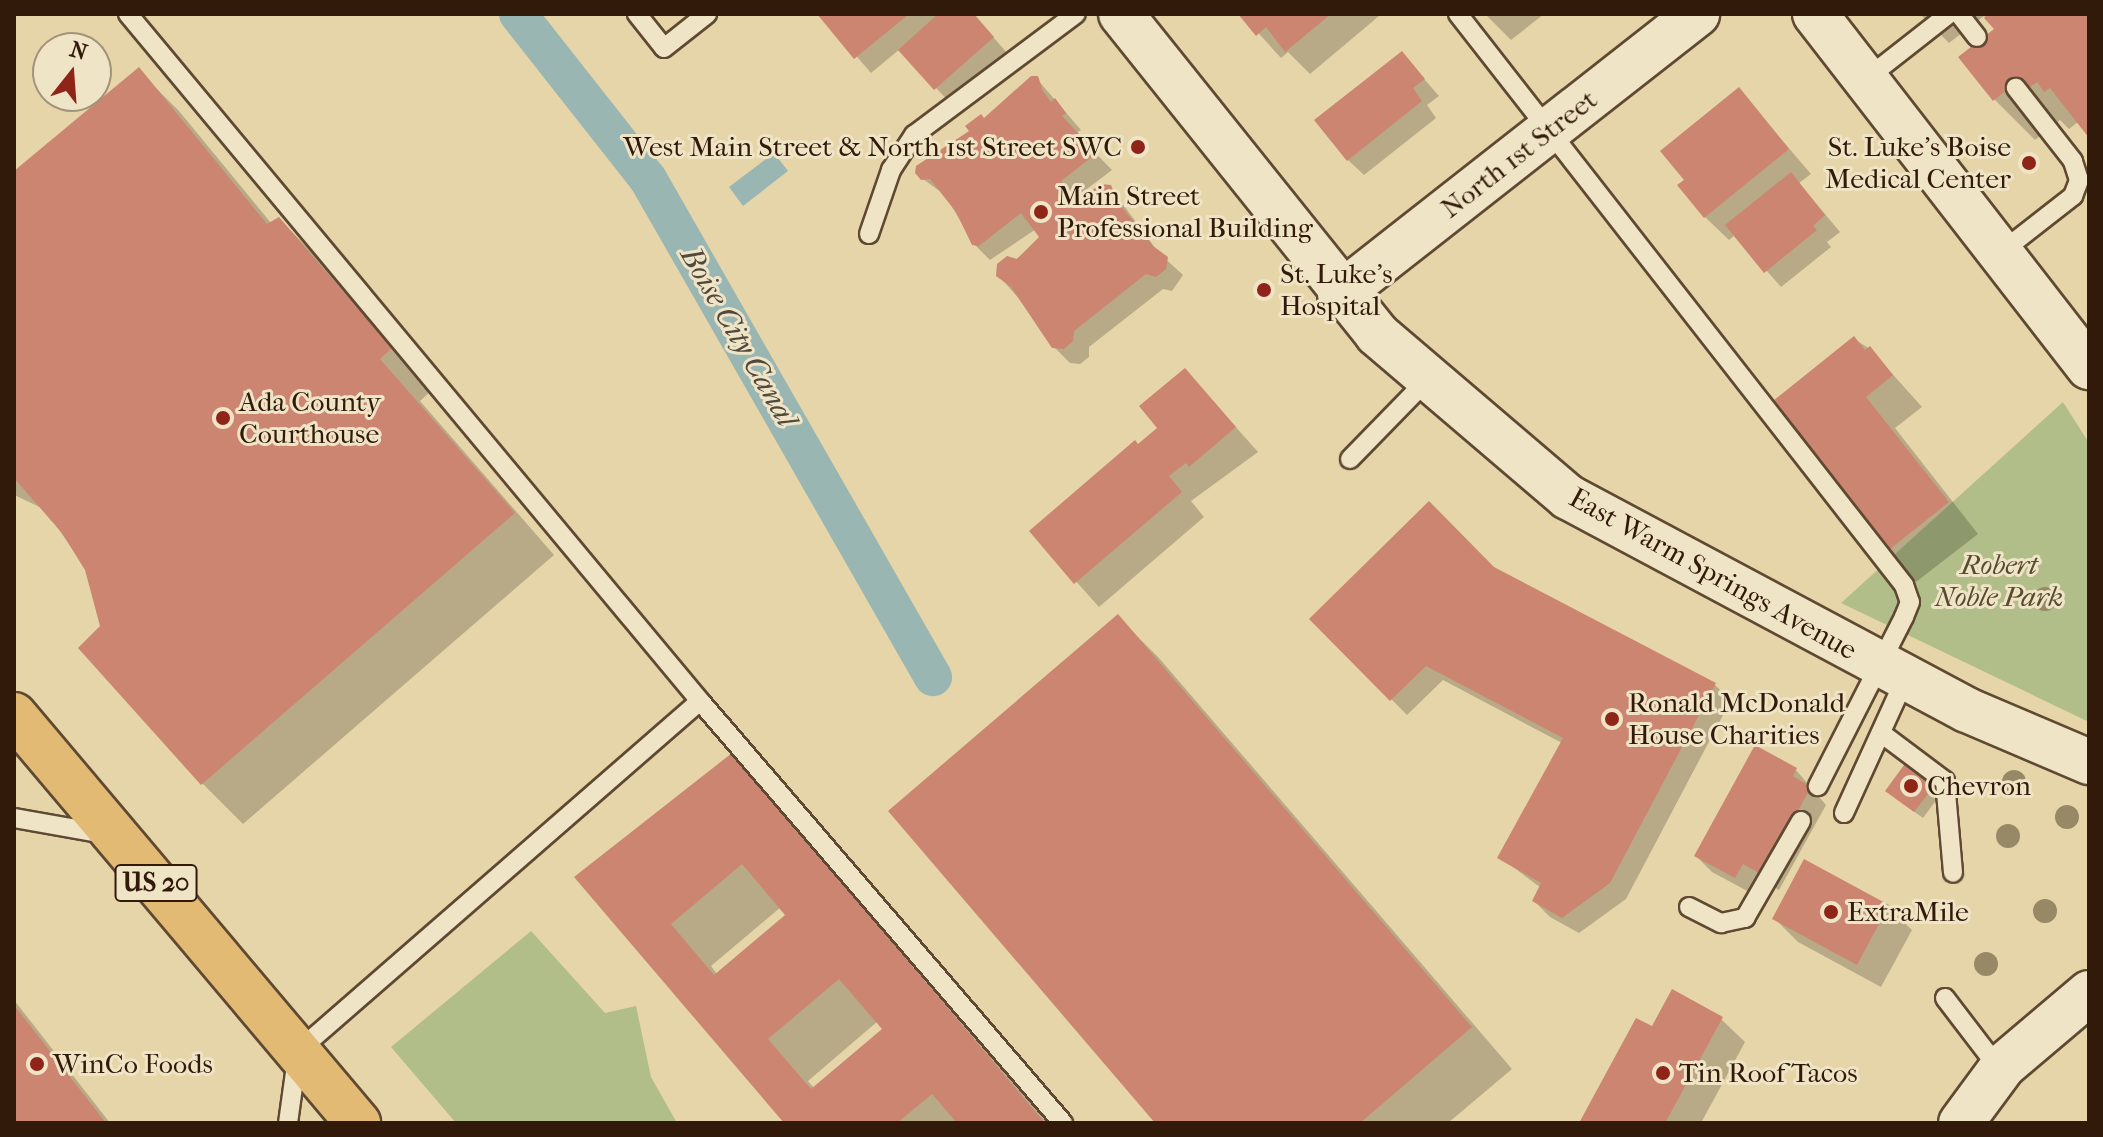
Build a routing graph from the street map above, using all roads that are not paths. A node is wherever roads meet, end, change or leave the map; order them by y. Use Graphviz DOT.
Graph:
graph roads {
  1 [pos="128,14"];
  2 [pos="637,14"];
  3 [pos="707,14"];
  4 [pos="1076,14"];
  5 [pos="1121,14"];
  6 [pos="1458,14"];
  7 [pos="1697,14"];
  8 [pos="1815,14"];
  9 [pos="1949,14"];
  10 [pos="1959,14"];
  11 [pos="1977,37"];
  12 [pos="1866,79"];
  13 [pos="2016,88"];
  14 [pos="1548,131"];
  15 [pos="869,234"];
  16 [pos="2000,253"];
  17 [pos="1340,294"];
  18 [pos="2089,367"];
  19 [pos="1427,380"];
  20 [pos="1350,459"];
  21 [pos="1892,671"];
  22 [pos="700,701"];
  23 [pos="14,715"];
  24 [pos="1881,733"];
  25 [pos="2089,762"];
  26 [pos="1818,786"];
  27 [pos="1844,813"];
  28 [pos="14,818"];
  29 [pos="1801,821"];
  30 [pos="115,835"];
  31 [pos="1953,873"];
  32 [pos="1689,907"];
  33 [pos="2089,993"];
  34 [pos="1945,998"];
  35 [pos="298,1051"];
  36 [pos="2000,1070"];
  37 [pos="288,1123"];
  38 [pos="358,1123"];
  39 [pos="1063,1123"];
  40 [pos="1961,1123"];
  1 -- 22 [label="lane"];
  2 -- 3 [label="lane"];
  4 -- 15 [label="lane"];
  5 -- 17 [label="main road, East Warm Springs Avenue"];
  6 -- 14 [label="lane"];
  7 -- 14 [label="main road, North 1st Street"];
  8 -- 12 [label="main road"];
  9 -- 12 [label="lane"];
  10 -- 11 [label="lane"];
  12 -- 16 [label="main road"];
  13 -- 16 [label="lane"];
  14 -- 17 [label="main road, North 1st Street"];
  14 -- 21 [label="lane"];
  16 -- 18 [label="main road"];
  17 -- 19 [label="main road, East Warm Springs Avenue"];
  19 -- 20 [label="lane"];
  19 -- 21 [label="main road, East Warm Springs Avenue"];
  21 -- 24 [label="lane"];
  21 -- 25 [label="main road, East Warm Springs Avenue"];
  21 -- 26 [label="lane"];
  22 -- 35 [label="lane"];
  22 -- 39 [label="lane"];
  23 -- 30 [label="main road, US 20"];
  24 -- 27 [label="lane"];
  24 -- 31 [label="lane"];
  28 -- 30 [label="lane"];
  29 -- 32 [label="lane"];
  30 -- 35 [label="main road, US 20"];
  33 -- 36 [label="main road"];
  34 -- 36 [label="lane"];
  35 -- 37 [label="lane"];
  35 -- 38 [label="main road, US 20"];
  36 -- 40 [label="main road"];
}
